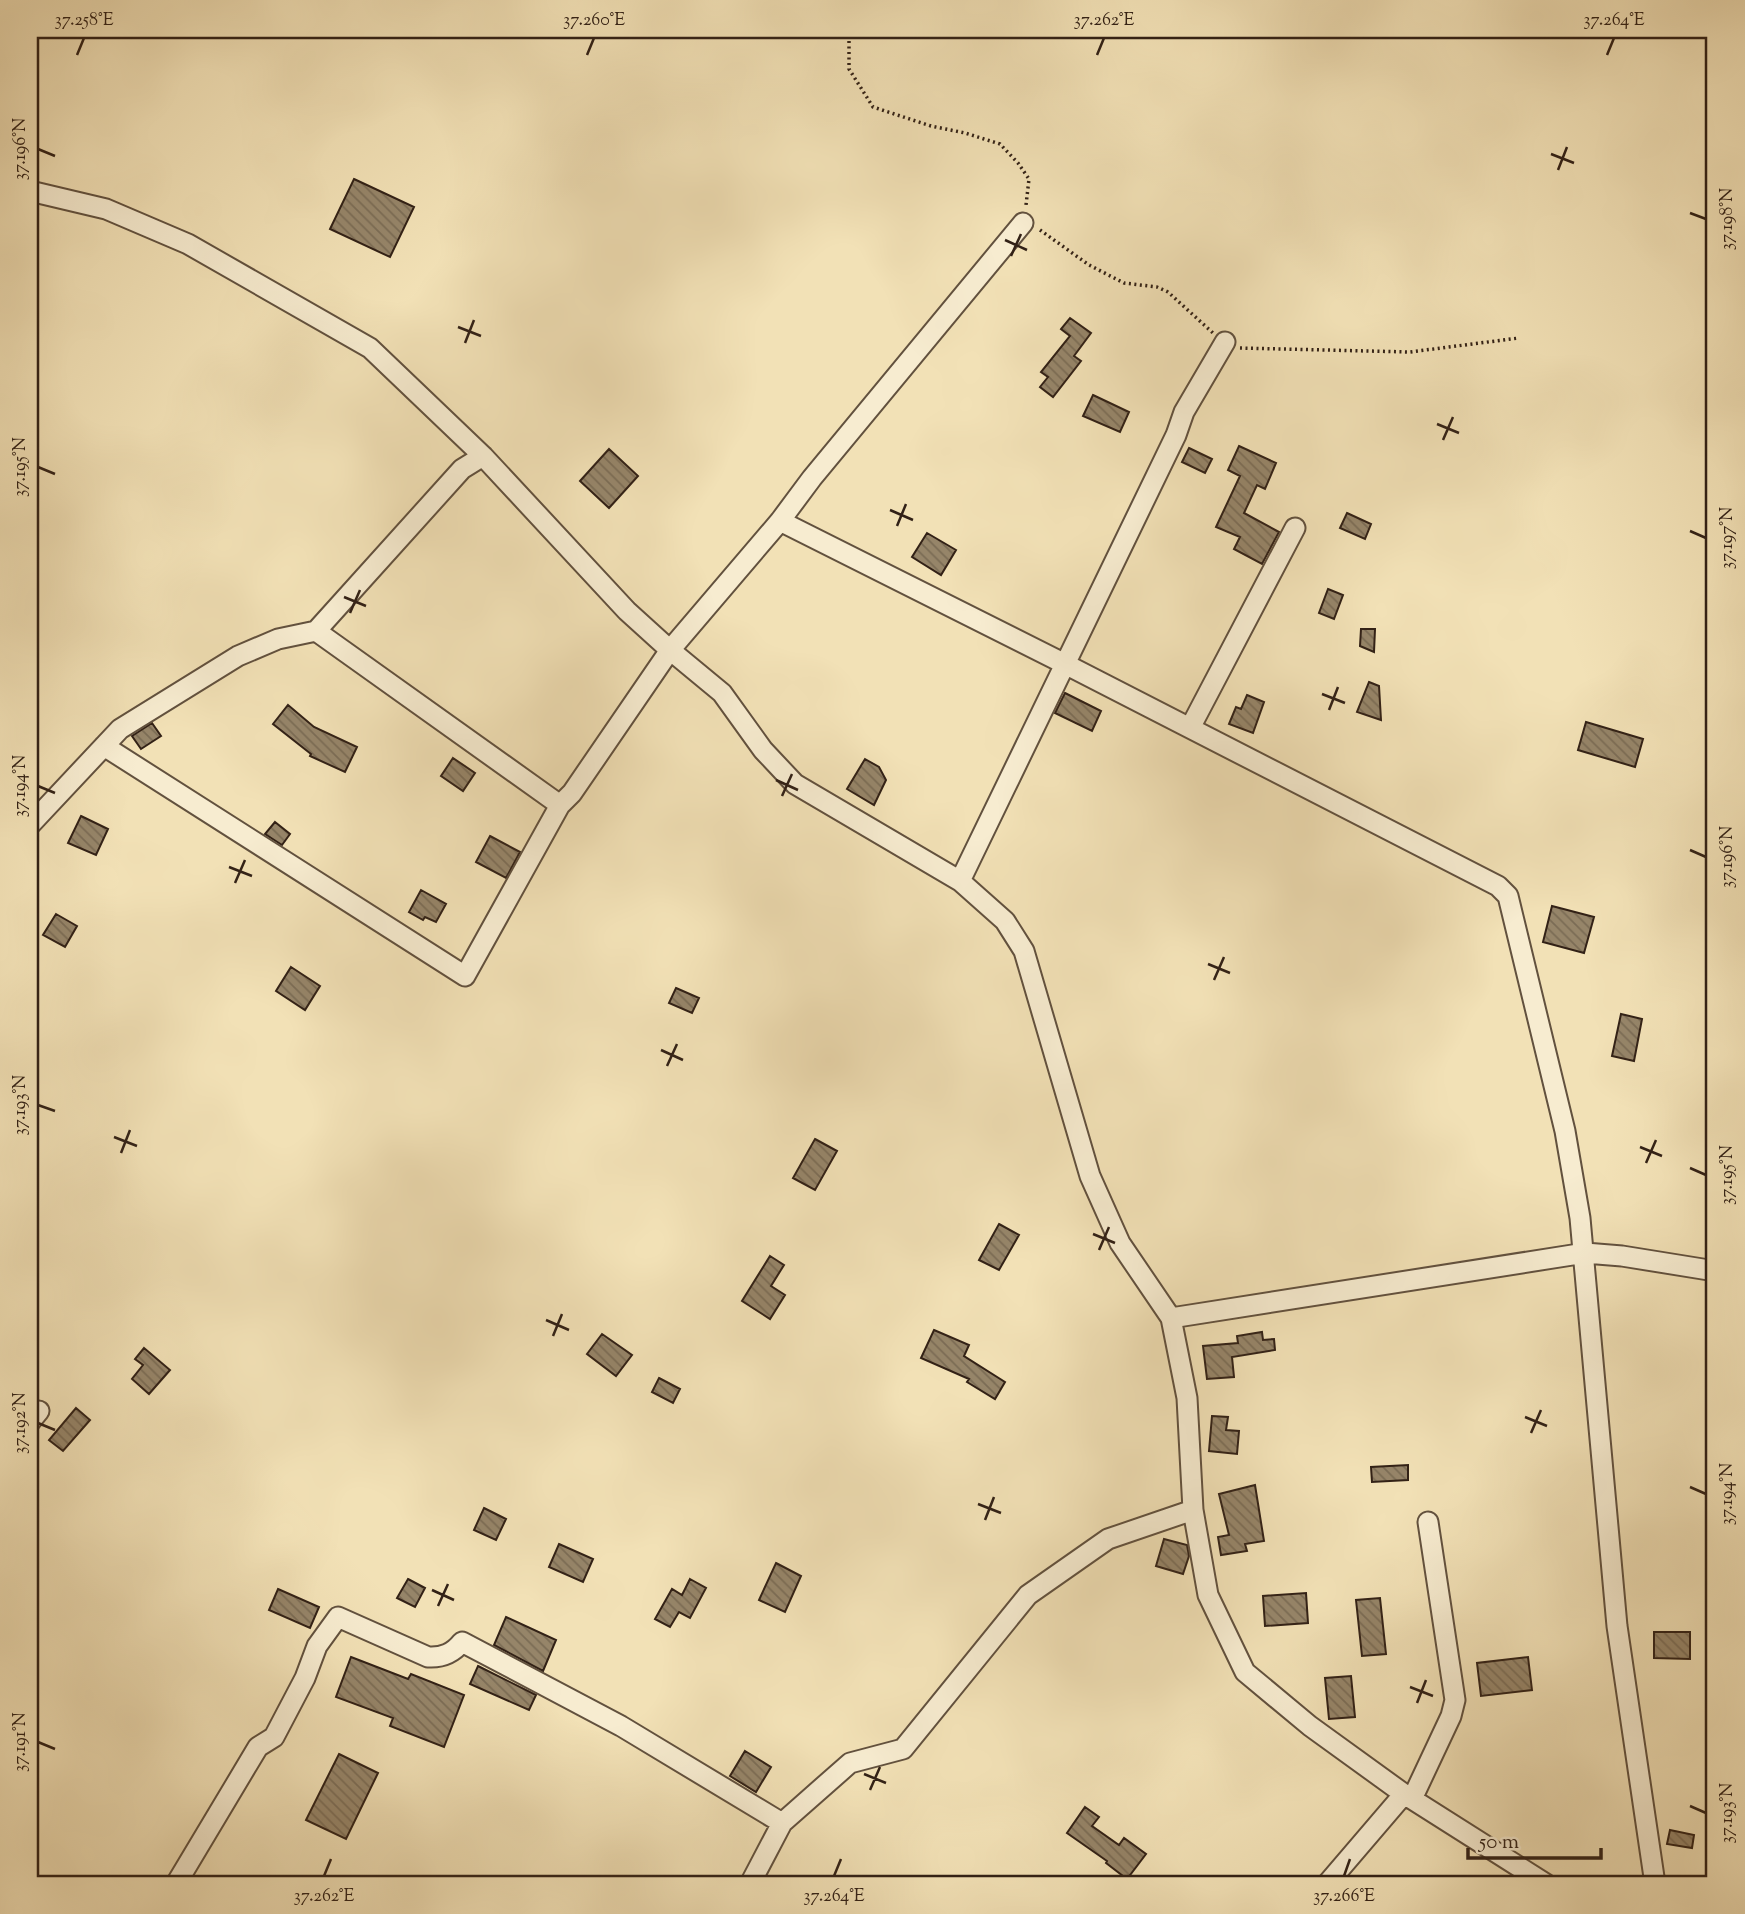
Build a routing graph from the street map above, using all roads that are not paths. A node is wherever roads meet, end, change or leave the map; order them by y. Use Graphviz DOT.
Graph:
graph roads {
  1 [pos="30,191"];
  2 [pos="1023,223"];
  3 [pos="1225,342"];
  4 [pos="483,456"];
  5 [pos="780,521"];
  6 [pos="1294,528"];
  7 [pos="316,631"];
  8 [pos="670,650"];
  9 [pos="1065,664"];
  10 [pos="1190,728"];
  11 [pos="104,746"];
  12 [pos="560,806"];
  13 [pos="30,825"];
  14 [pos="960,881"];
  15 [pos="1585,1253"];
  16 [pos="1715,1271"];
  17 [pos="1171,1318"];
  18 [pos="1193,1510"];
  19 [pos="1428,1522"];
  20 [pos="1408,1797"];
  21 [pos="782,1823"];
  22 [pos="176,1884"];
  23 [pos="750,1884"];
  24 [pos="1327,1884"];
  25 [pos="1546,1884"];
  26 [pos="1655,1884"];
  1 -- 4 [label="street"];
  2 -- 5 [label="street"];
  3 -- 9 [label="street"];
  4 -- 7 [label="street"];
  4 -- 8 [label="street"];
  5 -- 8 [label="street"];
  5 -- 9 [label="street"];
  6 -- 10 [label="street"];
  7 -- 11 [label="street"];
  7 -- 12 [label="street"];
  8 -- 12 [label="street"];
  8 -- 14 [label="street"];
  9 -- 10 [label="street"];
  9 -- 14 [label="street"];
  10 -- 15 [label="street"];
  11 -- 12 [label="street"];
  11 -- 13 [label="street"];
  14 -- 17 [label="street"];
  15 -- 16 [label="street"];
  15 -- 17 [label="street"];
  15 -- 26 [label="street"];
  17 -- 18 [label="street"];
  18 -- 20 [label="street"];
  18 -- 21 [label="street"];
  19 -- 20 [label="street"];
  20 -- 24 [label="street"];
  20 -- 25 [label="street"];
  21 -- 22 [label="street"];
  21 -- 23 [label="street"];
}
